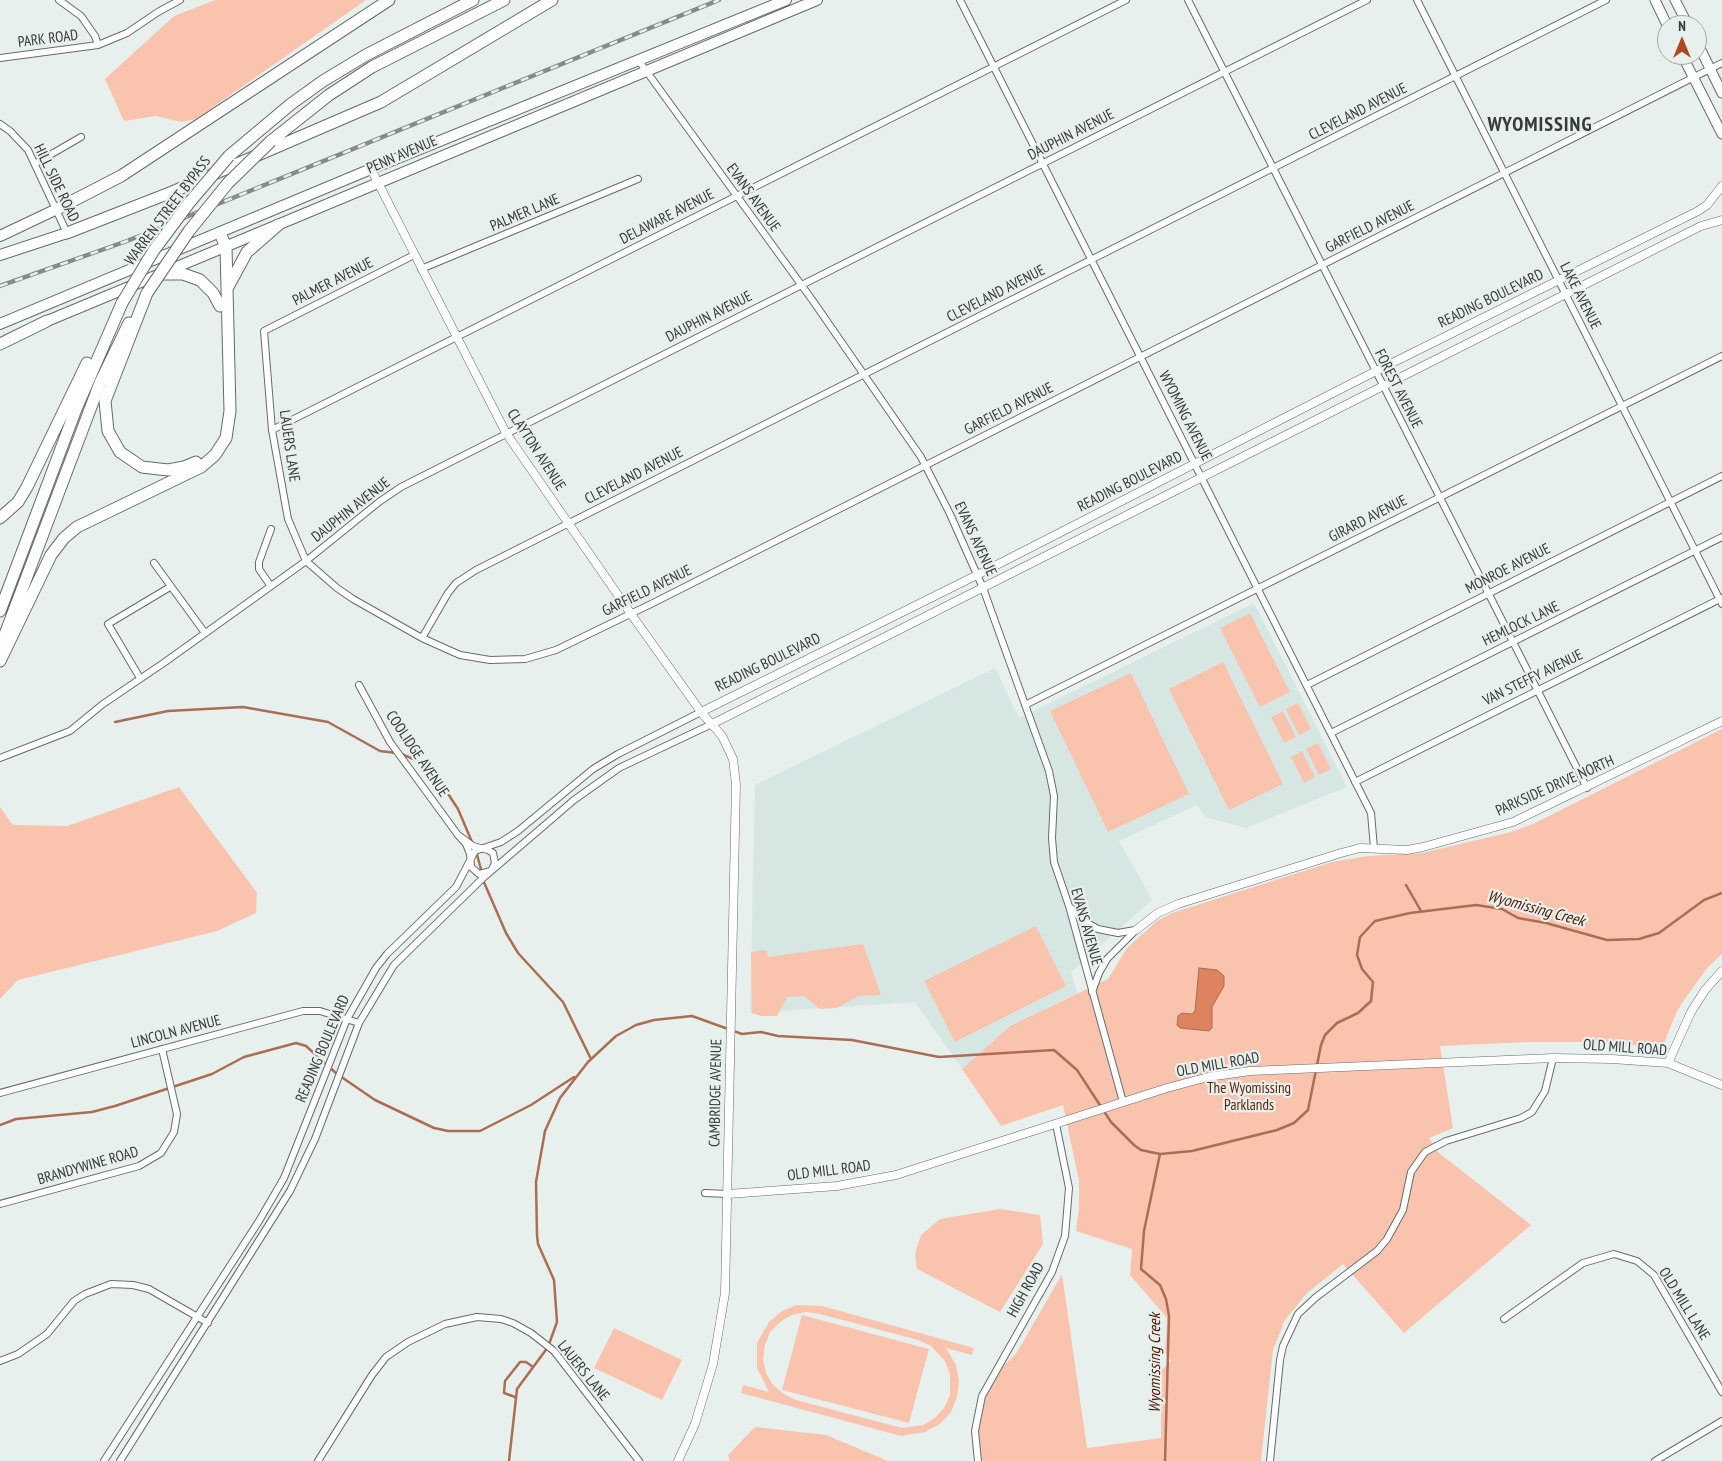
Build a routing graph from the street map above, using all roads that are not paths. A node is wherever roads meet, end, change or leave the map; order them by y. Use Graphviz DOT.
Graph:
graph roads {
  1 [pos="60,0"];
  2 [pos="180,0"];
  3 [pos="388,0"];
  4 [pos="473,0"];
  5 [pos="504,0"];
  6 [pos="552,0"];
  7 [pos="786,0"];
  8 [pos="816,0"];
  9 [pos="960,0"];
  10 [pos="1126,0"];
  11 [pos="1188,0"];
  12 [pos="1366,0"];
  13 [pos="1417,0"];
  14 [pos="1606,0"];
  15 [pos="1655,0"];
  16 [pos="1675,0"];
  17 [pos="1662,15"];
  18 [pos="1683,15"];
  19 [pos="98,46"];
  20 [pos="0,58"];
  21 [pos="639,61"];
  22 [pos="1707,61"];
  23 [pos="1722,63"];
  24 [pos="1687,65"];
  25 [pos="993,66"];
  26 [pos="1711,69"];
  27 [pos="644,71"];
  28 [pos="1224,72"];
  29 [pos="1456,76"];
  30 [pos="1693,78"];
  31 [pos="1722,92"];
  32 [pos="0,124"];
  33 [pos="1722,134"];
  34 [pos="81,137"];
  35 [pos="36,163"];
  36 [pos="1042,163"];
  37 [pos="1273,168"];
  38 [pos="371,169"];
  39 [pos="1504,172"];
  40 [pos="638,179"];
  41 [pos="377,182"];
  42 [pos="1722,186"];
  43 [pos="736,196"];
  44 [pos="57,209"];
  45 [pos="1722,220"];
  46 [pos="278,225"];
  47 [pos="67,233"];
  48 [pos="220,234"];
  49 [pos="0,236"];
  50 [pos="222,249"];
  51 [pos="0,255"];
  52 [pos="414,255"];
  53 [pos="1091,260"];
  54 [pos="1322,266"];
  55 [pos="421,269"];
  56 [pos="160,274"];
  57 [pos="1558,281"];
  58 [pos="801,285"];
  59 [pos="227,291"];
  60 [pos="147,293"];
  61 [pos="1566,295"];
  62 [pos="122,303"];
  63 [pos="220,306"];
  64 [pos="47,321"];
  65 [pos="0,324"];
  66 [pos="264,331"];
  67 [pos="456,338"];
  68 [pos="0,340"];
  69 [pos="0,344"];
  70 [pos="1722,356"];
  71 [pos="1140,357"];
  72 [pos="1376,372"];
  73 [pos="864,375"];
  74 [pos="1384,387"];
  75 [pos="1622,405"];
  76 [pos="272,430"];
  77 [pos="506,433"];
  78 [pos="1195,464"];
  79 [pos="925,466"];
  80 [pos="1722,476"];
  81 [pos="1202,478"];
  82 [pos="1439,497"];
  83 [pos="1671,502"];
  84 [pos="0,518"];
  85 [pos="568,524"];
  86 [pos="271,529"];
  87 [pos="1722,537"];
  88 [pos="1695,550"];
  89 [pos="306,560"];
  90 [pos="154,563"];
  91 [pos="978,575"];
  92 [pos="270,585"];
  93 [pos="170,587"];
  94 [pos="983,588"];
  95 [pos="1257,588"];
  96 [pos="1488,593"];
  97 [pos="1721,600"];
  98 [pos="0,611"];
  99 [pos="631,614"];
  100 [pos="205,633"];
  101 [pos="422,638"];
  102 [pos="1512,642"];
  103 [pos="0,646"];
  104 [pos="0,661"];
  105 [pos="140,678"];
  106 [pos="359,685"];
  107 [pos="1306,685"];
  108 [pos="1537,690"];
  109 [pos="1026,705"];
  110 [pos="701,712"];
  111 [pos="1722,721"];
  112 [pos="712,724"];
  113 [pos="1331,733"];
  114 [pos="0,758"];
  115 [pos="1355,782"];
  116 [pos="1587,788"];
  117 [pos="458,835"];
  118 [pos="1374,848"];
  119 [pos="481,849"];
  120 [pos="470,859"];
  121 [pos="491,871"];
  122 [pos="1069,906"];
  123 [pos="1136,930"];
  124 [pos="1722,971"];
  125 [pos="1092,993"];
  126 [pos="347,1019"];
  127 [pos="359,1023"];
  128 [pos="162,1049"];
  129 [pos="1553,1058"];
  130 [pos="1668,1063"];
  131 [pos="1722,1085"];
  132 [pos="0,1092"];
  133 [pos="1123,1102"];
  134 [pos="1056,1124"];
  135 [pos="705,1193"];
  136 [pos="728,1194"];
  137 [pos="0,1204"];
  138 [pos="196,1316"];
  139 [pos="1504,1319"];
  140 [pos="208,1323"];
  141 [pos="0,1361"];
  142 [pos="1722,1392"];
  143 [pos="1722,1421"];
  144 [pos="104,1461"];
  145 [pos="120,1461"];
  146 [pos="318,1461"];
  147 [pos="639,1461"];
  148 [pos="678,1461"];
  149 [pos="978,1461"];
  150 [pos="1270,1461"];
  151 [pos="1656,1461"];
  1 -- 19 [label="street"];
  2 -- 19 [label="street, PARK ROAD"];
  3 -- 44 [label="highway"];
  4 -- 62 [label="highway, WARREN STREET BYPASS, bridge"];
  5 -- 60 [label="highway, WARREN STREET BYPASS, bridge"];
  6 -- 47 [label="highway"];
  7 -- 21 [label="main road, PENN AVENUE"];
  8 -- 27 [label="main road, PENN AVENUE"];
  9 -- 25 [label="street, WYOMING AVENUE"];
  10 -- 25 [label="street, DELAWARE AVENUE"];
  11 -- 28 [label="street, FOREST AVENUE"];
  12 -- 28 [label="street, DAUPHIN AVENUE"];
  13 -- 29 [label="street, LAKE AVENUE"];
  14 -- 29 [label="street, CLEVELAND AVENUE"];
  15 -- 17 [label="main road"];
  16 -- 18 [label="main road"];
  19 -- 20 [label="street, PARK ROAD"];
  21 -- 27 [label="street, EVANS AVENUE"];
  21 -- 38 [label="main road, PENN AVENUE"];
  22 -- 26 [label="main road"];
  23 -- 26 [label="street, GARFIELD AVENUE"];
  24 -- 30 [label="main road"];
  25 -- 36 [label="street, WYOMING AVENUE"];
  25 -- 43 [label="street, DELAWARE AVENUE"];
  26 -- 30 [label="street, GARFIELD AVENUE"];
  26 -- 31 [label="main road"];
  27 -- 41 [label="main road, PENN AVENUE"];
  27 -- 43 [label="street, EVANS AVENUE"];
  28 -- 36 [label="street, DAUPHIN AVENUE"];
  28 -- 37 [label="street, FOREST AVENUE"];
  29 -- 37 [label="street, CLEVELAND AVENUE"];
  29 -- 39 [label="street, LAKE AVENUE"];
  30 -- 33 [label="main road"];
  30 -- 39 [label="street, GARFIELD AVENUE"];
  32 -- 35 [label="street, HILL SIDE ROAD"];
  34 -- 35 [label="street"];
  35 -- 44 [label="street, HILL SIDE ROAD"];
  36 -- 53 [label="street, WYOMING AVENUE"];
  36 -- 58 [label="street, DAUPHIN AVENUE"];
  37 -- 53 [label="street, CLEVELAND AVENUE"];
  37 -- 54 [label="street, FOREST AVENUE"];
  38 -- 41 [label="street, CLAYTON AVENUE"];
  38 -- 48 [label="main road, PENN AVENUE"];
  39 -- 54 [label="street, GARFIELD AVENUE"];
  39 -- 57 [label="street, LAKE AVENUE"];
  40 -- 55 [label="street, PALMER LANE"];
  41 -- 46 [label="main road, PENN AVENUE"];
  41 -- 52 [label="street, CLAYTON AVENUE"];
  42 -- 57 [label="street, READING BOULEVARD"];
  43 -- 58 [label="street, EVANS AVENUE"];
  43 -- 67 [label="street, DELAWARE AVENUE"];
  44 -- 47 [label="street, HILL SIDE ROAD"];
  44 -- 49 [label="main road"];
  45 -- 61 [label="street, READING BOULEVARD"];
  46 -- 50 [label="main road, PENN AVENUE"];
  46 -- 59 [label="highway"];
  47 -- 51 [label="main road"];
  48 -- 50 [label="highway"];
  48 -- 65 [label="main road, PENN AVENUE"];
  50 -- 56 [label="main road, PENN AVENUE"];
  50 -- 59 [label="highway"];
  50 -- 63 [label="highway"];
  52 -- 55 [label="street, CLAYTON AVENUE"];
  52 -- 66 [label="street, PALMER AVENUE"];
  53 -- 71 [label="street, WYOMING AVENUE"];
  53 -- 73 [label="street, CLEVELAND AVENUE"];
  54 -- 71 [label="street, GARFIELD AVENUE"];
  54 -- 72 [label="street, FOREST AVENUE"];
  55 -- 67 [label="street, CLAYTON AVENUE"];
  56 -- 63 [label="highway"];
  56 -- 64 [label="main road, PENN AVENUE"];
  57 -- 61 [label="street, LAKE AVENUE"];
  57 -- 72 [label="street, READING BOULEVARD"];
  58 -- 73 [label="street, EVANS AVENUE"];
  58 -- 77 [label="street, DAUPHIN AVENUE"];
  59 -- 104 [label="highway"];
  60 -- 63 [label="highway"];
  60 -- 103 [label="highway"];
  61 -- 74 [label="street, READING BOULEVARD"];
  61 -- 75 [label="street, LAKE AVENUE"];
  62 -- 84 [label="highway"];
  62 -- 98 [label="highway"];
  64 -- 68 [label="main road, PENN AVENUE"];
  64 -- 69 [label="highway"];
  66 -- 76 [label="street, LAUERS LANE"];
  67 -- 76 [label="street, DELAWARE AVENUE"];
  67 -- 77 [label="street, CLAYTON AVENUE"];
  70 -- 75 [label="street, GIRARD AVENUE"];
  71 -- 78 [label="street, WYOMING AVENUE"];
  71 -- 79 [label="street, GARFIELD AVENUE"];
  72 -- 74 [label="street, FOREST AVENUE"];
  72 -- 78 [label="street, READING BOULEVARD"];
  73 -- 79 [label="street, EVANS AVENUE"];
  73 -- 85 [label="street, CLEVELAND AVENUE"];
  74 -- 81 [label="street, READING BOULEVARD"];
  74 -- 82 [label="street, FOREST AVENUE"];
  75 -- 82 [label="street, GIRARD AVENUE"];
  75 -- 83 [label="street, LAKE AVENUE"];
  76 -- 89 [label="street, LAUERS LANE"];
  77 -- 85 [label="street, CLAYTON AVENUE"];
  77 -- 89 [label="street, DAUPHIN AVENUE"];
  78 -- 81 [label="street, WYOMING AVENUE"];
  78 -- 91 [label="street, READING BOULEVARD"];
  79 -- 91 [label="street, EVANS AVENUE"];
  79 -- 99 [label="street, GARFIELD AVENUE"];
  80 -- 83 [label="street, MONROE AVENUE"];
  81 -- 94 [label="street, READING BOULEVARD"];
  81 -- 95 [label="street, WYOMING AVENUE"];
  82 -- 95 [label="street, GIRARD AVENUE"];
  82 -- 96 [label="street, FOREST AVENUE"];
  83 -- 88 [label="street, LAKE AVENUE"];
  83 -- 96 [label="street, MONROE AVENUE"];
  85 -- 99 [label="street, CLAYTON AVENUE"];
  85 -- 101 [label="street, CLEVELAND AVENUE"];
  86 -- 92 [label="street"];
  87 -- 88 [label="street, HEMLOCK LANE"];
  88 -- 97 [label="street, LAKE AVENUE"];
  88 -- 102 [label="street, HEMLOCK LANE"];
  89 -- 92 [label="street, DAUPHIN AVENUE"];
  89 -- 101 [label="street, GARFIELD AVENUE"];
  90 -- 93 [label="street"];
  91 -- 94 [label="street, EVANS AVENUE"];
  91 -- 110 [label="street, READING BOULEVARD"];
  92 -- 100 [label="street, DAUPHIN AVENUE"];
  93 -- 100 [label="street"];
  93 -- 105 [label="street"];
  94 -- 109 [label="street, EVANS AVENUE"];
  94 -- 112 [label="street, READING BOULEVARD"];
  95 -- 107 [label="street, WYOMING AVENUE"];
  95 -- 109 [label="street, GIRARD AVENUE"];
  96 -- 102 [label="street, FOREST AVENUE"];
  96 -- 107 [label="street, MONROE AVENUE"];
  97 -- 108 [label="street, VAN STEFFY AVENUE"];
  99 -- 101 [label="street, GARFIELD AVENUE"];
  99 -- 110 [label="street, CLAYTON AVENUE"];
  100 -- 105 [label="street, DAUPHIN AVENUE"];
  102 -- 108 [label="street, FOREST AVENUE"];
  102 -- 113 [label="street, HEMLOCK LANE"];
  105 -- 114 [label="street, DAUPHIN AVENUE"];
  106 -- 117 [label="street, COOLIDGE AVENUE"];
  107 -- 113 [label="street, WYOMING AVENUE"];
  108 -- 115 [label="street, VAN STEFFY AVENUE"];
  108 -- 116 [label="street, FOREST AVENUE"];
  109 -- 122 [label="street, EVANS AVENUE"];
  110 -- 112 [label="street, CLAYTON AVENUE"];
  110 -- 119 [label="street, READING BOULEVARD"];
  111 -- 116 [label="street, PARKSIDE DRIVE NORTH"];
  112 -- 121 [label="street, READING BOULEVARD"];
  112 -- 136 [label="street, CAMBRIDGE AVENUE"];
  113 -- 115 [label="street, WYOMING AVENUE"];
  115 -- 118 [label="street, WYOMING AVENUE"];
  116 -- 118 [label="street, PARKSIDE DRIVE NORTH"];
  117 -- 119 [label="street, COOLIDGE AVENUE"];
  117 -- 120 [label="street, COOLIDGE AVENUE"];
  118 -- 123 [label="street, PARKSIDE DRIVE NORTH"];
  119 -- 120 [label="street, READING BOULEVARD"];
  119 -- 121 [label="street, COOLIDGE AVENUE"];
  120 -- 121 [label="street, COOLIDGE AVENUE"];
  120 -- 126 [label="street, READING BOULEVARD"];
  121 -- 127 [label="street, READING BOULEVARD"];
  122 -- 123 [label="street"];
  122 -- 125 [label="street, EVANS AVENUE"];
  123 -- 125 [label="street, PARKSIDE DRIVE NORTH"];
  124 -- 130 [label="street"];
  125 -- 133 [label="street, EVANS AVENUE"];
  126 -- 127 [label="street, LINCOLN AVENUE"];
  126 -- 128 [label="street, LINCOLN AVENUE"];
  126 -- 138 [label="street, READING BOULEVARD"];
  127 -- 140 [label="street, READING BOULEVARD"];
  128 -- 132 [label="street, LINCOLN AVENUE"];
  128 -- 137 [label="street, BRANDYWINE ROAD"];
  129 -- 130 [label="street, OLD MILL ROAD"];
  129 -- 133 [label="street, OLD MILL ROAD"];
  129 -- 150 [label="street"];
  130 -- 131 [label="street, OLD MILL ROAD"];
  133 -- 134 [label="street, OLD MILL ROAD"];
  134 -- 136 [label="street, OLD MILL ROAD"];
  134 -- 149 [label="street, HIGH ROAD"];
  135 -- 136 [label="street"];
  136 -- 148 [label="street, CAMBRIDGE AVENUE"];
  138 -- 140 [label="street"];
  138 -- 141 [label="street"];
  138 -- 144 [label="street, READING BOULEVARD"];
  139 -- 142 [label="street, OLD MILL LANE"];
  140 -- 145 [label="street, READING BOULEVARD"];
  143 -- 151 [label="street"];
  146 -- 147 [label="street, LAUERS LANE"];
}
